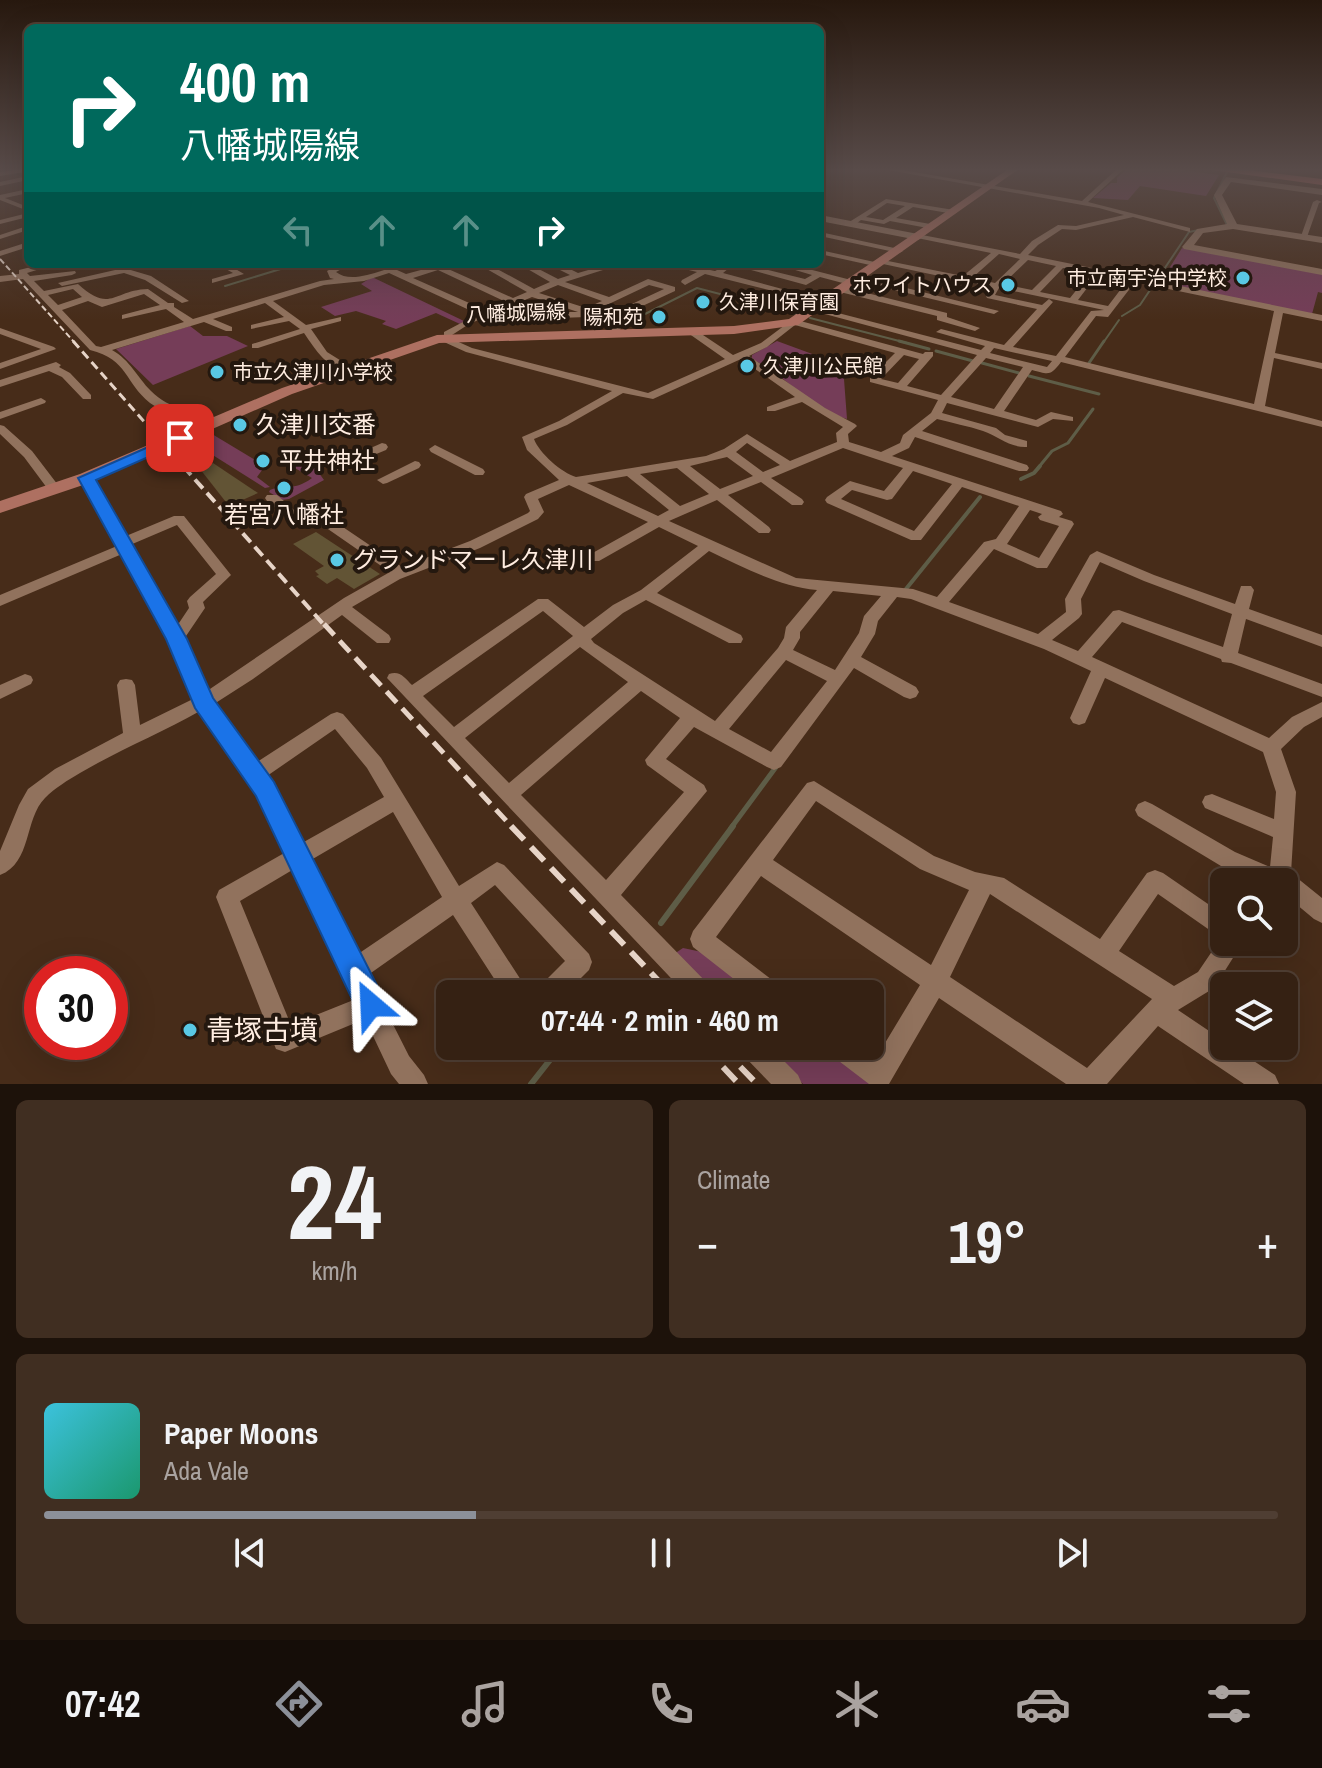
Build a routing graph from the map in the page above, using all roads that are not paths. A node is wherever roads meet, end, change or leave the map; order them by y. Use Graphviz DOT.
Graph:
graph roads {
  1 [pos="859,219"];
  2 [pos="890,219"];
  3 [pos="944,219"];
  4 [pos="1118,219"];
  5 [pos="1147,219"];
  6 [pos="1229,219"];
  7 [pos="1310,219"];
  8 [pos="824,220"];
  9 [pos="851,224"];
  10 [pos="24,226"];
  11 [pos="1233,226"];
  12 [pos="933,227"];
  13 [pos="24,228"];
  14 [pos="4,229"];
  15 [pos="1187,230"];
  16 [pos="824,234"];
  17 [pos="0,237"];
  18 [pos="1303,237"];
  19 [pos="1321,238"];
  20 [pos="911,242"];
  21 [pos="24,246"];
  22 [pos="997,252"];
  23 [pos="824,253"];
  24 [pos="0,254"];
  25 [pos="1024,256"];
  26 [pos="881,263"];
  27 [pos="1061,265"];
  28 [pos="37,268"];
  29 [pos="94,268"];
  30 [pos="229,268"];
  31 [pos="335,268"];
  32 [pos="396,268"];
  33 [pos="439,268"];
  34 [pos="489,268"];
  35 [pos="531,268"];
  36 [pos="563,268"];
  37 [pos="600,268"];
  38 [pos="689,268"];
  39 [pos="726,268"];
  40 [pos="748,268"];
  41 [pos="795,268"];
  42 [pos="390,270"];
  43 [pos="705,271"];
  44 [pos="1096,271"];
  45 [pos="1322,272"];
  46 [pos="500,274"];
  47 [pos="717,274"];
  48 [pos="819,274"];
  49 [pos="576,275"];
  50 [pos="406,277"];
  51 [pos="27,278"];
  52 [pos="108,278"];
  53 [pos="0,279"];
  54 [pos="965,279"];
  55 [pos="1133,279"];
  56 [pos="344,280"];
  57 [pos="215,281"];
  58 [pos="471,282"];
  59 [pos="557,282"];
  60 [pos="685,282"];
  61 [pos="852,284"];
  62 [pos="75,286"];
  63 [pos="996,286"];
  64 [pos="41,291"];
  65 [pos="534,293"];
  66 [pos="793,293"];
  67 [pos="1034,293"];
  68 [pos="805,297"];
  69 [pos="1053,297"];
  70 [pos="88,298"];
  71 [pos="1005,299"];
  72 [pos="266,300"];
  73 [pos="609,300"];
  74 [pos="1072,301"];
  75 [pos="826,302"];
  76 [pos="511,303"];
  77 [pos="169,306"];
  78 [pos="1044,308"];
  79 [pos="1111,308"];
  80 [pos="56,309"];
  81 [pos="1279,309"];
  82 [pos="815,310"];
  83 [pos="994,311"];
  84 [pos="583,313"];
  85 [pos="621,313"];
  86 [pos="486,314"];
  87 [pos="125,317"];
  88 [pos="291,318"];
  89 [pos="1322,318"];
  90 [pos="205,319"];
  91 [pos="338,319"];
  92 [pos="793,322"];
  93 [pos="192,323"];
  94 [pos="254,327"];
  95 [pos="975,328"];
  96 [pos="229,329"];
  97 [pos="305,329"];
  98 [pos="0,331"];
  99 [pos="691,331"];
  100 [pos="117,332"];
  101 [pos="616,332"];
  102 [pos="447,337"];
  103 [pos="943,337"];
  104 [pos="964,338"];
  105 [pos="127,341"];
  106 [pos="255,346"];
  107 [pos="1006,349"];
  108 [pos="102,350"];
  109 [pos="988,350"];
  110 [pos="902,352"];
  111 [pos="1272,355"];
  112 [pos="738,358"];
  113 [pos="925,358"];
  114 [pos="1057,359"];
  115 [pos="1029,366"];
  116 [pos="1322,366"];
  117 [pos="0,368"];
  118 [pos="347,369"];
  119 [pos="14,379"];
  120 [pos="0,384"];
  121 [pos="900,387"];
  122 [pos="621,390"];
  123 [pos="87,397"];
  124 [pos="801,399"];
  125 [pos="946,399"];
  126 [pos="41,401"];
  127 [pos="1259,407"];
  128 [pos="771,409"];
  129 [pos="997,413"];
  130 [pos="935,415"];
  131 [pos="0,416"];
  132 [pos="1069,419"];
  133 [pos="217,421"];
  134 [pos="1322,424"];
  135 [pos="0,428"];
  136 [pos="912,432"];
  137 [pos="843,444"];
  138 [pos="1023,444"];
  139 [pos="382,447"];
  140 [pos="435,449"];
  141 [pos="728,452"];
  142 [pos="883,456"];
  143 [pos="678,463"];
  144 [pos="415,465"];
  145 [pos="336,466"];
  146 [pos="789,466"];
  147 [pos="911,466"];
  148 [pos="1023,468"];
  149 [pos="628,471"];
  150 [pos="479,472"];
  151 [pos="762,477"];
  152 [pos="86,478"];
  153 [pos="383,480"];
  154 [pos="574,480"];
  155 [pos="960,482"];
  156 [pos="55,489"];
  157 [pos="719,494"];
  158 [pos="272,498"];
  159 [pos="797,502"];
  160 [pos="1021,503"];
  161 [pos="0,507"];
  162 [pos="678,511"];
  163 [pos="1056,514"];
  164 [pos="661,521"];
  165 [pos="764,530"];
  166 [pos="709,544"];
  167 [pos="995,544"];
  168 [pos="123,546"];
  169 [pos="594,558"];
  170 [pos="400,572"];
  171 [pos="829,586"];
  172 [pos="1246,590"];
  173 [pos="893,592"];
  174 [pos="646,594"];
  175 [pos="0,601"];
  176 [pos="940,603"];
  177 [pos="342,607"];
  178 [pos="1241,612"];
  179 [pos="582,638"];
  180 [pos="176,639"];
  181 [pos="383,639"];
  182 [pos="735,639"];
  183 [pos="1040,641"];
  184 [pos="1322,641"];
  185 [pos="784,652"];
  186 [pos="1228,658"];
  187 [pos="851,659"];
  188 [pos="1081,659"];
  189 [pos="1101,668"];
  190 [pos="395,678"];
  191 [pos="838,679"];
  192 [pos="25,680"];
  193 [pos="640,682"];
  194 [pos="126,685"];
  195 [pos="1322,691"];
  196 [pos="0,692"];
  197 [pos="910,692"];
  198 [pos="411,695"];
  199 [pos="203,702"];
  200 [pos="1322,709"];
  201 [pos="692,717"];
  202 [pos="1079,718"];
  203 [pos="717,731"];
  204 [pos="132,736"];
  205 [pos="453,738"];
  206 [pos="1271,747"];
  207 [pos="255,774"];
  208 [pos="508,795"];
  209 [pos="397,799"];
  210 [pos="1212,802"];
  211 [pos="1145,810"];
  212 [pos="1284,832"];
  213 [pos="298,857"];
  214 [pos="759,863"];
  215 [pos="0,865"];
  216 [pos="1248,868"];
  217 [pos="1282,868"];
  218 [pos="983,885"];
  219 [pos="1298,893"];
  220 [pos="606,896"];
  221 [pos="456,900"];
  222 [pos="1322,912"];
  223 [pos="1210,918"];
  224 [pos="1104,953"];
  225 [pos="1222,956"];
  226 [pos="354,971"];
  227 [pos="509,980"];
  228 [pos="562,980"];
  229 [pos="688,980"];
  230 [pos="754,980"];
  231 [pos="935,982"];
  232 [pos="1164,1004"];
  233 [pos="371,1005"];
  234 [pos="766,1060"];
  235 [pos="857,1060"];
  236 [pos="881,1080"];
  237 [pos="415,1084"];
  238 [pos="789,1084"];
  239 [pos="1089,1084"];
  240 [pos="1266,1084"];
  1 -- 9 [label="street"];
  2 -- 9 [label="street"];
  2 -- 12 [label="street"];
  3 -- 12 [label="main road, 八幡城陽線"];
  4 -- 25 [label="street"];
  5 -- 15 [label="street"];
  6 -- 11 [label="street"];
  7 -- 18 [label="street"];
  8 -- 9 [label="street"];
  9 -- 20 [label="street"];
  10 -- 14 [label="street"];
  11 -- 18 [label="street"];
  11 -- 45 [label="street"];
  12 -- 20 [label="main road, 八幡城陽線"];
  13 -- 17 [label="street"];
  16 -- 20 [label="street"];
  18 -- 19 [label="street"];
  20 -- 22 [label="street"];
  20 -- 26 [label="main road, 八幡城陽線"];
  21 -- 24 [label="street"];
  22 -- 25 [label="street"];
  22 -- 54 [label="street"];
  23 -- 26 [label="street"];
  25 -- 27 [label="street"];
  25 -- 63 [label="street"];
  26 -- 54 [label="street"];
  26 -- 61 [label="main road, 八幡城陽線"];
  27 -- 44 [label="street"];
  27 -- 67 [label="street"];
  28 -- 51 [label="street"];
  29 -- 51 [label="street"];
  30 -- 57 [label="street"];
  31 -- 56 [label="street"];
  32 -- 42 [label="street"];
  33 -- 50 [label="street"];
  33 -- 58 [label="street"];
  34 -- 46 [label="street"];
  35 -- 59 [label="street"];
  36 -- 49 [label="street"];
  37 -- 49 [label="street"];
  38 -- 43 [label="street"];
  39 -- 47 [label="street"];
  40 -- 48 [label="street"];
  41 -- 48 [label="street"];
  42 -- 50 [label="street"];
  42 -- 56 [label="street"];
  43 -- 47 [label="street"];
  43 -- 60 [label="street"];
  44 -- 55 [label="street"];
  44 -- 74 [label="street"];
  46 -- 58 [label="street"];
  46 -- 65 [label="street"];
  47 -- 66 [label="street"];
  48 -- 61 [label="street"];
  49 -- 59 [label="street"];
  50 -- 86 [label="street"];
  51 -- 53 [label="street"];
  51 -- 64 [label="street"];
  52 -- 62 [label="street"];
  54 -- 63 [label="street"];
  55 -- 79 [label="street"];
  55 -- 81 [label="street"];
  56 -- 72 [label="street"];
  58 -- 76 [label="street"];
  59 -- 65 [label="street"];
  59 -- 73 [label="street"];
  61 -- 75 [label="main road, 八幡城陽線"];
  61 -- 83 [label="street"];
  61 -- 95 [label="street"];
  62 -- 64 [label="street"];
  62 -- 70 [label="street"];
  63 -- 67 [label="street"];
  63 -- 71 [label="street"];
  64 -- 77 [label="street"];
  64 -- 80 [label="street"];
  65 -- 76 [label="street"];
  65 -- 84 [label="street"];
  67 -- 69 [label="street"];
  68 -- 75 [label="street"];
  69 -- 74 [label="street"];
  69 -- 78 [label="street"];
  70 -- 77 [label="street"];
  70 -- 80 [label="street"];
  71 -- 78 [label="street"];
  71 -- 83 [label="street"];
  72 -- 88 [label="street"];
  72 -- 90 [label="street"];
  73 -- 84 [label="street"];
  73 -- 85 [label="street"];
  74 -- 79 [label="street"];
  75 -- 82 [label="main road, 八幡城陽線"];
  76 -- 84 [label="street"];
  76 -- 86 [label="street"];
  77 -- 87 [label="street"];
  77 -- 93 [label="street"];
  78 -- 107 [label="street"];
  79 -- 114 [label="street"];
  80 -- 108 [label="street"];
  81 -- 89 [label="street"];
  81 -- 111 [label="street"];
  82 -- 92 [label="main road, 八幡城陽線"];
  82 -- 103 [label="street"];
  83 -- 95 [label="street"];
  84 -- 85 [label="street"];
  85 -- 101 [label="street"];
  86 -- 102 [label="street"];
  88 -- 94 [label="street"];
  88 -- 97 [label="street"];
  90 -- 93 [label="street"];
  90 -- 96 [label="street"];
  91 -- 97 [label="street"];
  92 -- 99 [label="main road, 八幡城陽線"];
  92 -- 110 [label="street"];
  92 -- 112 [label="street"];
  93 -- 105 [label="street"];
  95 -- 104 [label="street"];
  97 -- 106 [label="street"];
  97 -- 118 [label="street"];
  98 -- 117 [label="street"];
  99 -- 101 [label="main road, 八幡城陽線"];
  99 -- 112 [label="street"];
  100 -- 105 [label="street"];
  101 -- 102 [label="main road, 八幡城陽線"];
  102 -- 118 [label="main road, 八幡城陽線"];
  102 -- 122 [label="street"];
  103 -- 104 [label="street"];
  103 -- 109 [label="street"];
  103 -- 113 [label="street"];
  104 -- 109 [label="street"];
  105 -- 108 [label="street"];
  107 -- 109 [label="street"];
  107 -- 114 [label="street"];
  108 -- 133 [label="street"];
  109 -- 115 [label="street"];
  109 -- 125 [label="street"];
  110 -- 113 [label="street"];
  110 -- 121 [label="street"];
  111 -- 116 [label="street"];
  111 -- 127 [label="street"];
  112 -- 122 [label="street"];
  112 -- 124 [label="street"];
  113 -- 121 [label="street"];
  114 -- 115 [label="street"];
  114 -- 127 [label="street"];
  115 -- 129 [label="street"];
  117 -- 119 [label="street"];
  118 -- 133 [label="main road, 八幡城陽線"];
  119 -- 120 [label="street"];
  119 -- 123 [label="street"];
  121 -- 125 [label="street"];
  122 -- 154 [label="street"];
  124 -- 128 [label="street"];
  124 -- 137 [label="street"];
  125 -- 129 [label="street"];
  125 -- 130 [label="street"];
  126 -- 131 [label="street"];
  127 -- 134 [label="street"];
  129 -- 132 [label="street"];
  130 -- 136 [label="street"];
  130 -- 138 [label="street"];
  133 -- 152 [label="main road, 八幡城陽線"];
  135 -- 156 [label="street"];
  136 -- 142 [label="street"];
  136 -- 148 [label="street"];
  137 -- 142 [label="street"];
  137 -- 146 [label="street"];
  139 -- 145 [label="street"];
  140 -- 150 [label="street"];
  141 -- 143 [label="street"];
  141 -- 146 [label="street"];
  141 -- 151 [label="street"];
  142 -- 147 [label="street"];
  143 -- 149 [label="street"];
  143 -- 157 [label="street"];
  144 -- 153 [label="street"];
  146 -- 151 [label="street"];
  147 -- 155 [label="street"];
  147 -- 155 [label="street"];
  149 -- 154 [label="street"];
  149 -- 162 [label="street"];
  151 -- 157 [label="street"];
  151 -- 159 [label="street"];
  152 -- 156 [label="main road, 八幡城陽線"];
  152 -- 168 [label="street"];
  154 -- 164 [label="street"];
  154 -- 170 [label="street"];
  155 -- 160 [label="street"];
  156 -- 161 [label="main road, 八幡城陽線"];
  157 -- 162 [label="street"];
  157 -- 165 [label="street"];
  158 -- 170 [label="street"];
  160 -- 163 [label="street"];
  160 -- 167 [label="street"];
  160 -- 167 [label="street"];
  162 -- 164 [label="street"];
  164 -- 166 [label="street"];
  164 -- 169 [label="street"];
  166 -- 171 [label="street"];
  166 -- 174 [label="street"];
  167 -- 176 [label="street"];
  168 -- 175 [label="street"];
  168 -- 180 [label="street"];
  168 -- 180 [label="street"];
  170 -- 177 [label="street"];
  171 -- 173 [label="street"];
  171 -- 185 [label="street"];
  172 -- 178 [label="street"];
  173 -- 176 [label="street"];
  173 -- 187 [label="street"];
  174 -- 179 [label="street"];
  174 -- 182 [label="street"];
  176 -- 183 [label="street"];
  177 -- 181 [label="street"];
  177 -- 199 [label="street"];
  178 -- 183 [label="street"];
  178 -- 184 [label="street"];
  178 -- 186 [label="street"];
  179 -- 193 [label="street"];
  179 -- 198 [label="street"];
  179 -- 205 [label="street"];
  180 -- 199 [label="street"];
  183 -- 188 [label="street"];
  185 -- 191 [label="street"];
  185 -- 203 [label="street"];
  186 -- 188 [label="street"];
  186 -- 195 [label="street"];
  187 -- 191 [label="street"];
  187 -- 197 [label="street"];
  188 -- 189 [label="street"];
  189 -- 202 [label="street"];
  189 -- 206 [label="street"];
  190 -- 198 [label="street"];
  191 -- 203 [label="street"];
  192 -- 196 [label="street"];
  193 -- 201 [label="street"];
  193 -- 208 [label="street"];
  194 -- 204 [label="street"];
  198 -- 205 [label="street"];
  199 -- 204 [label="street"];
  199 -- 207 [label="street"];
  200 -- 206 [label="street"];
  201 -- 203 [label="street"];
  201 -- 220 [label="street"];
  204 -- 215 [label="street"];
  205 -- 208 [label="street"];
  206 -- 212 [label="street"];
  207 -- 209 [label="street"];
  207 -- 213 [label="street"];
  208 -- 220 [label="street"];
  209 -- 213 [label="street"];
  209 -- 221 [label="street"];
  210 -- 212 [label="street"];
  211 -- 216 [label="street"];
  212 -- 217 [label="street"];
  213 -- 226 [label="street"];
  213 -- 233 [label="street"];
  214 -- 218 [label="street"];
  214 -- 230 [label="street"];
  214 -- 231 [label="street"];
  218 -- 224 [label="street"];
  218 -- 231 [label="street"];
  219 -- 222 [label="street"];
  220 -- 229 [label="street"];
  221 -- 226 [label="street"];
  221 -- 227 [label="street"];
  221 -- 228 [label="street"];
  223 -- 224 [label="street"];
  224 -- 232 [label="street"];
  225 -- 232 [label="street"];
  226 -- 233 [label="street"];
  231 -- 236 [label="street"];
  231 -- 239 [label="street"];
  232 -- 239 [label="street"];
  232 -- 240 [label="street"];
  233 -- 237 [label="street"];
  234 -- 238 [label="street"];
  235 -- 236 [label="street"];
}
